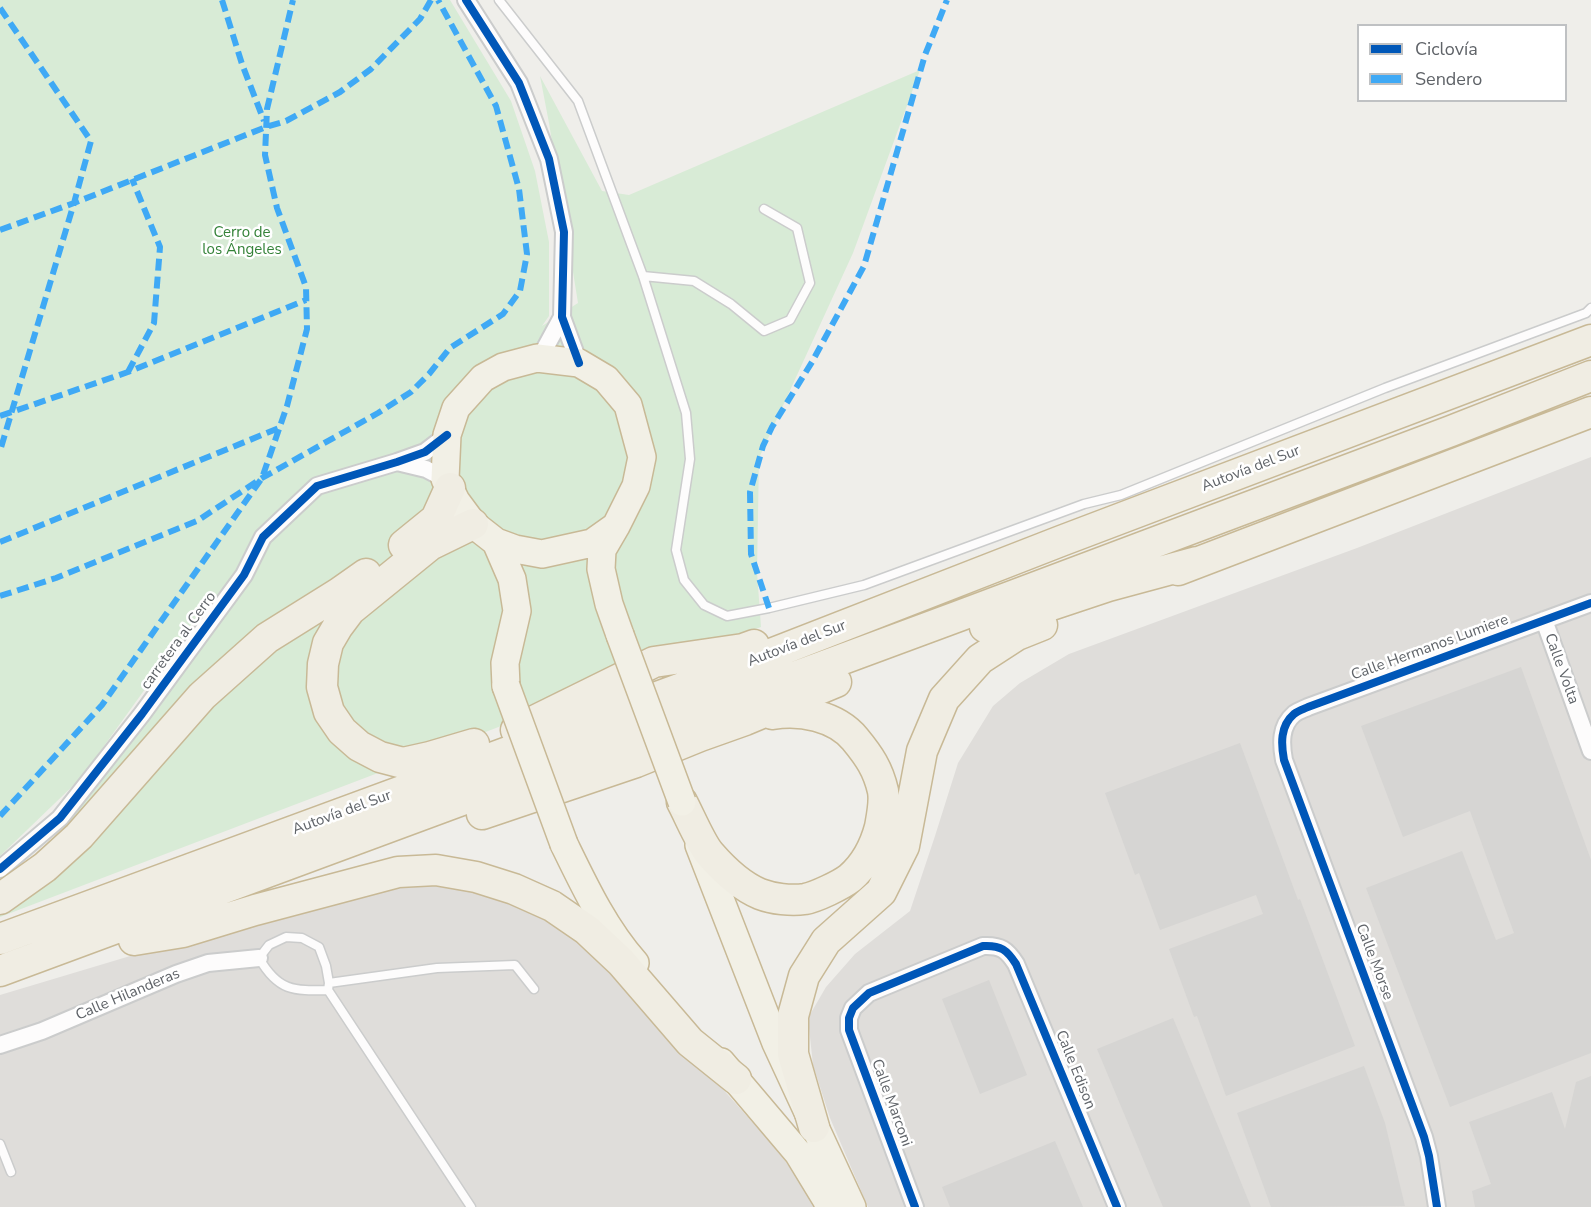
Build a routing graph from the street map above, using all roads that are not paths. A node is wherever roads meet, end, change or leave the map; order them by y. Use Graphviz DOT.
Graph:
graph roads {
  1 [pos="466,0"];
  2 [pos="499,0"];
  3 [pos="764,209"];
  4 [pos="643,276"];
  5 [pos="1591,308"];
  6 [pos="562,317"];
  7 [pos="1591,340"];
  8 [pos="537,358"];
  9 [pos="579,363"];
  10 [pos="1591,376"];
  11 [pos="1591,412"];
  12 [pos="447,435"];
  13 [pos="397,462"];
  14 [pos="448,484"];
  15 [pos="616,526"];
  16 [pos="485,533"];
  17 [pos="1061,542"];
  18 [pos="1197,562"];
  19 [pos="1591,603"];
  20 [pos="1544,620"];
  21 [pos="745,720"];
  22 [pos="1284,728"];
  23 [pos="1591,751"];
  24 [pos="682,802"];
  25 [pos="0,869"];
  26 [pos="0,899"];
  27 [pos="0,939"];
  28 [pos="135,940"];
  29 [pos="259,958"];
  30 [pos="0,971"];
  31 [pos="329,986"];
  32 [pos="0,989"];
  33 [pos="534,989"];
  34 [pos="853,1008"];
  35 [pos="0,1045"];
  36 [pos="736,1079"];
  37 [pos="814,1127"];
  38 [pos="0,1144"];
  39 [pos="11,1172"];
  40 [pos="471,1207"];
  41 [pos="830,1207"];
  42 [pos="852,1207"];
  43 [pos="915,1207"];
  44 [pos="1117,1207"];
  45 [pos="1437,1207"];
  1 -- 6 [label="street"];
  2 -- 4 [label="lane"];
  3 -- 4 [label="lane"];
  4 -- 5 [label="lane"];
  6 -- 8 [label="street"];
  6 -- 9 [label="street"];
  7 -- 17 [label="highway, Autovía del Sur"];
  8 -- 9 [label="highway"];
  8 -- 12 [label="highway"];
  9 -- 15 [label="highway"];
  10 -- 30 [label="highway, Autovía del Sur"];
  11 -- 18 [label="highway"];
  12 -- 13 [label="street, carretera al Cerro"];
  12 -- 14 [label="highway"];
  13 -- 14 [label="street"];
  13 -- 25 [label="street, carretera al Cerro"];
  14 -- 16 [label="highway"];
  14 -- 26 [label="highway"];
  15 -- 16 [label="highway"];
  15 -- 24 [label="highway, bridge"];
  16 -- 17 [label="highway"];
  16 -- 36 [label="highway, bridge"];
  17 -- 27 [label="highway, Autovía del Sur"];
  18 -- 21 [label="highway"];
  18 -- 37 [label="highway"];
  19 -- 20 [label="street, Calle Hermanos Lumiere"];
  20 -- 22 [label="street, Calle Hermanos Lumiere"];
  20 -- 23 [label="street, Calle Volta"];
  21 -- 24 [label="highway"];
  21 -- 28 [label="highway"];
  22 -- 45 [label="street, Calle Morse"];
  24 -- 37 [label="highway"];
  28 -- 32 [label="highway"];
  28 -- 36 [label="highway"];
  29 -- 31 [label="lane"];
  29 -- 31 [label="lane"];
  29 -- 35 [label="street, Calle Hilanderas"];
  31 -- 33 [label="lane"];
  31 -- 40 [label="lane"];
  34 -- 43 [label="street, Calle Marconi"];
  34 -- 44 [label="street, Calle Edison"];
  36 -- 41 [label="highway"];
  37 -- 42 [label="highway"];
  38 -- 39 [label="lane"];
}
